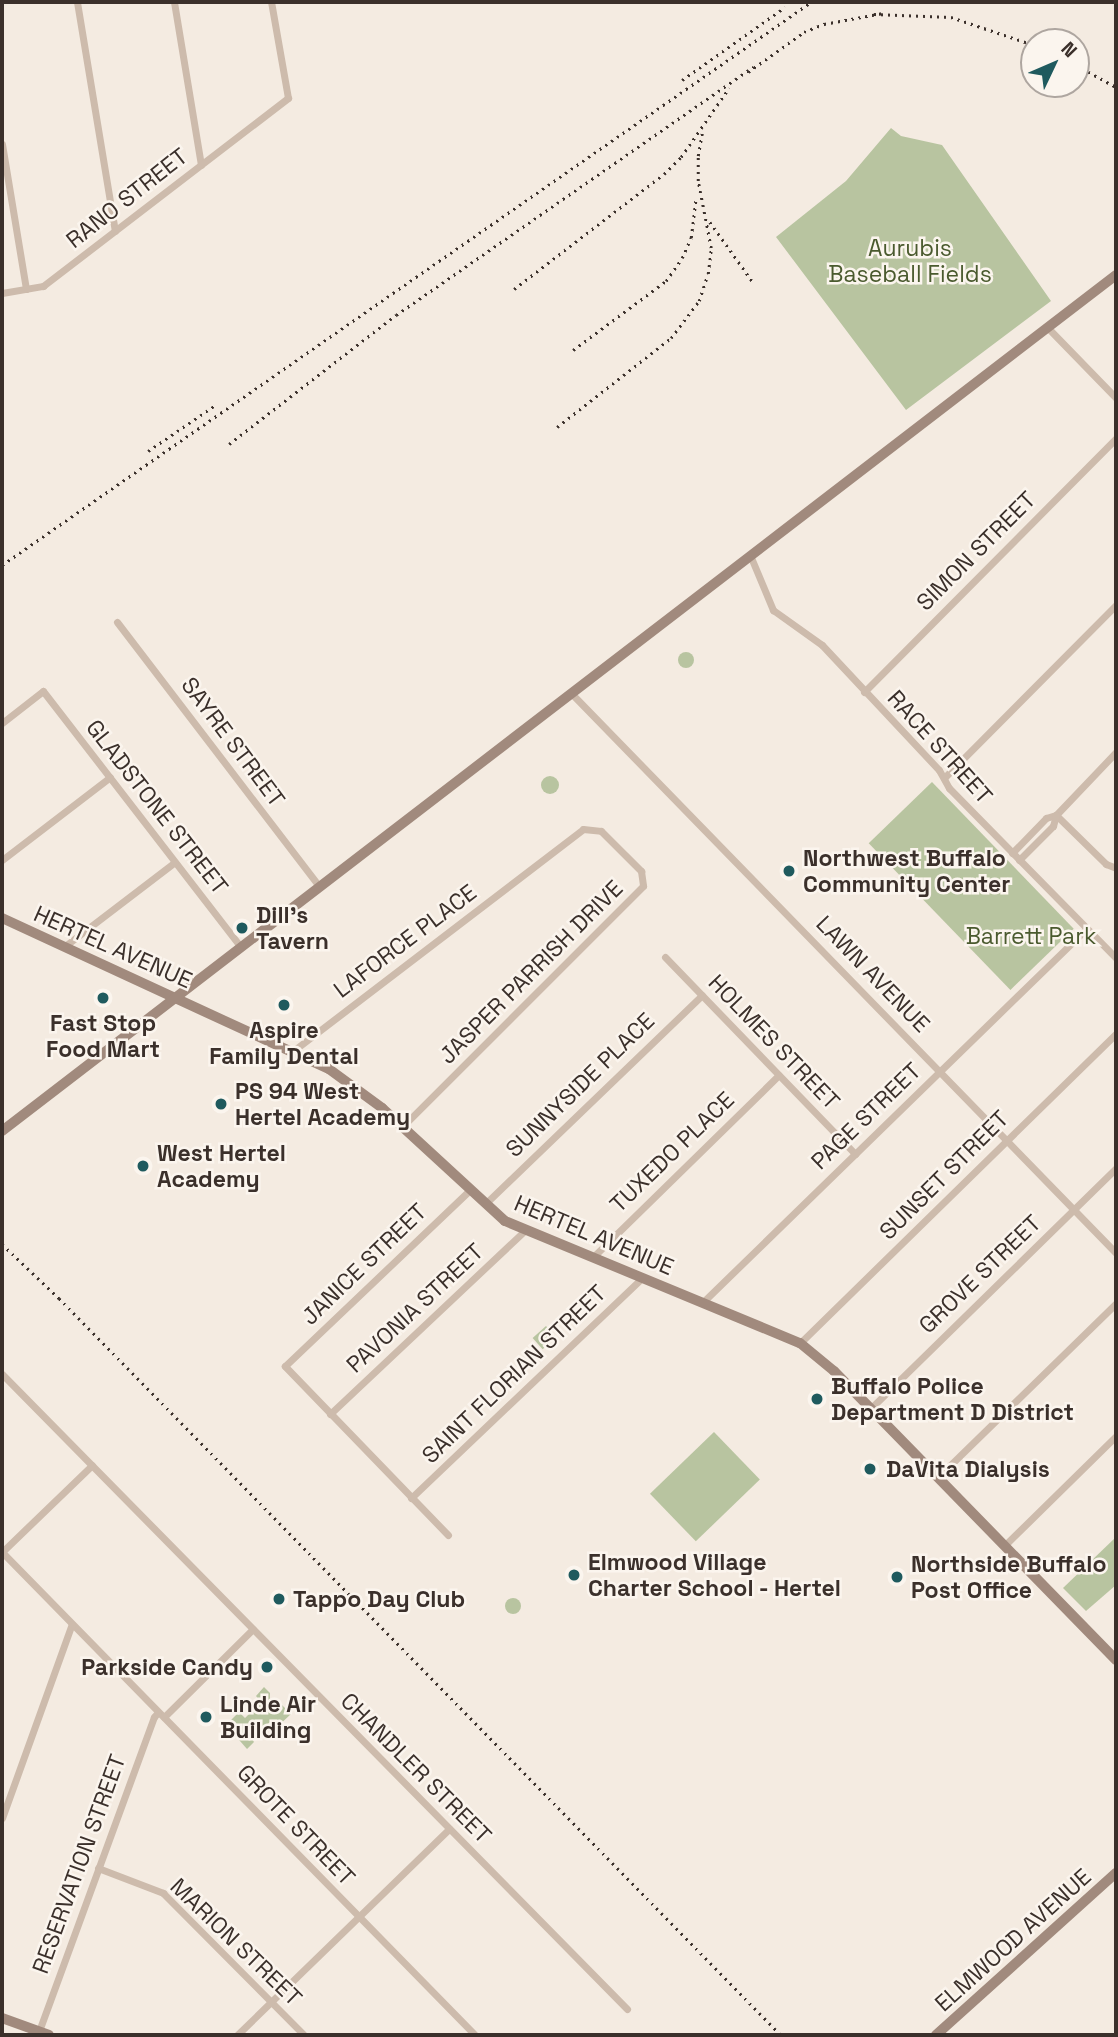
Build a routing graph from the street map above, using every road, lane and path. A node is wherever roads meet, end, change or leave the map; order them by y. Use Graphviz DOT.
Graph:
graph roads {
  1 [pos="77,2"];
  2 [pos="174,2"];
  3 [pos="271,2"];
  4 [pos="2,144"];
  5 [pos="201,165"];
  6 [pos="4,175"];
  7 [pos="115,231"];
  8 [pos="1116,275"];
  9 [pos="26,289"];
  10 [pos="2,293"];
  11 [pos="1048,328"];
  12 [pos="1116,398"];
  13 [pos="1116,438"];
  14 [pos="750,555"];
  15 [pos="1116,605"];
  16 [pos="117,622"];
  17 [pos="864,692"];
  18 [pos="571,693"];
  19 [pos="2,723"];
  20 [pos="1116,751"];
  21 [pos="110,778"];
  22 [pos="944,778"];
  23 [pos="1056,815"];
  24 [pos="1012,853"];
  25 [pos="2,860"];
  26 [pos="1019,860"];
  27 [pos="175,862"];
  28 [pos="541,862"];
  29 [pos="1116,868"];
  30 [pos="319,886"];
  31 [pos="2,918"];
  32 [pos="1086,929"];
  33 [pos="65,946"];
  34 [pos="240,946"];
  35 [pos="665,957"];
  36 [pos="1116,958"];
  37 [pos="702,995"];
  38 [pos="176,996"];
  39 [pos="1116,1034"];
  40 [pos="293,1051"];
  41 [pos="940,1071"];
  42 [pos="779,1075"];
  43 [pos="402,1127"];
  44 [pos="2,1131"];
  45 [pos="1006,1140"];
  46 [pos="855,1154"];
  47 [pos="1116,1168"];
  48 [pos="470,1190"];
  49 [pos="485,1204"];
  50 [pos="1074,1209"];
  51 [pos="525,1230"];
  52 [pos="1116,1253"];
  53 [pos="593,1257"];
  54 [pos="643,1277"];
  55 [pos="704,1301"];
  56 [pos="1116,1303"];
  57 [pos="800,1343"];
  58 [pos="2,1374"];
  59 [pos="871,1408"];
  60 [pos="330,1414"];
  61 [pos="1116,1436"];
  62 [pos="92,1465"];
  63 [pos="939,1476"];
  64 [pos="411,1498"];
  65 [pos="448,1535"];
  66 [pos="1005,1545"];
  67 [pos="2,1552"];
  68 [pos="72,1624"];
  69 [pos="253,1629"];
  70 [pos="1116,1660"];
  71 [pos="161,1715"];
  72 [pos="2,1818"];
  73 [pos="449,1829"];
  74 [pos="98,1868"];
  75 [pos="1116,1873"];
  76 [pos="359,1917"];
  77 [pos="271,2002"];
  78 [pos="627,2009"];
  79 [pos="2,2018"];
  80 [pos="39,2031"];
  81 [pos="49,2035"];
  82 [pos="237,2035"];
  83 [pos="304,2035"];
  84 [pos="475,2035"];
  85 [pos="936,2035"];
  1 -- 7 [label="street"];
  2 -- 5 [label="street"];
  3 -- 5 [label="street, RANO STREET"];
  4 -- 6 [label="street"];
  5 -- 7 [label="street, RANO STREET"];
  6 -- 9 [label="street"];
  7 -- 9 [label="street, RANO STREET"];
  8 -- 11 [label="street"];
  9 -- 10 [label="street, RANO STREET"];
  11 -- 12 [label="street"];
  11 -- 14 [label="street"];
  13 -- 17 [label="street, SIMON STREET"];
  14 -- 17 [label="street, RACE STREET"];
  14 -- 18 [label="street"];
  15 -- 22 [label="street"];
  16 -- 30 [label="street, SAYRE STREET"];
  17 -- 22 [label="street, RACE STREET"];
  18 -- 30 [label="street"];
  18 -- 41 [label="street, LAWN AVENUE"];
  19 -- 21 [label="street, GLADSTONE STREET"];
  20 -- 23 [label="street"];
  21 -- 25 [label="street"];
  21 -- 27 [label="street, GLADSTONE STREET"];
  22 -- 24 [label="street, RACE STREET"];
  23 -- 24 [label="street"];
  23 -- 26 [label="street"];
  23 -- 29 [label="street"];
  24 -- 26 [label="street, RACE STREET"];
  26 -- 32 [label="street, RACE STREET"];
  27 -- 33 [label="street"];
  27 -- 34 [label="street, GLADSTONE STREET"];
  28 -- 40 [label="street, LAFORCE PLACE"];
  28 -- 43 [label="street, JASPER PARRISH DRIVE"];
  30 -- 34 [label="street"];
  31 -- 33 [label="street, HERTEL AVENUE"];
  32 -- 36 [label="street, RACE STREET"];
  32 -- 41 [label="street, PAGE STREET"];
  33 -- 38 [label="street, HERTEL AVENUE"];
  34 -- 38 [label="street"];
  35 -- 37 [label="street, HOLMES STREET"];
  37 -- 42 [label="street, HOLMES STREET"];
  37 -- 49 [label="street, SUNNYSIDE PLACE"];
  38 -- 40 [label="street, HERTEL AVENUE"];
  38 -- 44 [label="street"];
  39 -- 45 [label="street, SUNSET STREET"];
  40 -- 43 [label="street, HERTEL AVENUE"];
  41 -- 45 [label="street, LAWN AVENUE"];
  41 -- 46 [label="street, PAGE STREET"];
  42 -- 46 [label="street, HOLMES STREET"];
  42 -- 53 [label="street, TUXEDO PLACE"];
  43 -- 48 [label="street, HERTEL AVENUE"];
  45 -- 50 [label="street, LAWN AVENUE"];
  45 -- 57 [label="street, SUNSET STREET"];
  46 -- 55 [label="street, PAGE STREET"];
  47 -- 50 [label="street, GROVE STREET"];
  48 -- 49 [label="street, HERTEL AVENUE"];
  48 -- 60 [label="street, JANICE STREET"];
  49 -- 51 [label="street, HERTEL AVENUE"];
  50 -- 52 [label="street, LAWN AVENUE"];
  50 -- 59 [label="street, GROVE STREET"];
  51 -- 53 [label="street, HERTEL AVENUE"];
  51 -- 60 [label="street, PAVONIA STREET"];
  53 -- 54 [label="street, HERTEL AVENUE"];
  54 -- 55 [label="street, HERTEL AVENUE"];
  54 -- 64 [label="street, SAINT FLORIAN STREET"];
  55 -- 57 [label="street, HERTEL AVENUE"];
  56 -- 63 [label="street"];
  57 -- 59 [label="street, HERTEL AVENUE"];
  58 -- 62 [label="street, CHANDLER STREET"];
  59 -- 63 [label="street, HERTEL AVENUE"];
  60 -- 64 [label="street"];
  61 -- 66 [label="street"];
  62 -- 67 [label="street"];
  62 -- 69 [label="street, CHANDLER STREET"];
  63 -- 66 [label="street, HERTEL AVENUE"];
  64 -- 65 [label="street"];
  66 -- 70 [label="street, HERTEL AVENUE"];
  67 -- 68 [label="street, GROTE STREET"];
  68 -- 71 [label="street, GROTE STREET"];
  68 -- 72 [label="street"];
  69 -- 71 [label="street"];
  69 -- 73 [label="street, CHANDLER STREET"];
  71 -- 74 [label="street, RESERVATION STREET"];
  71 -- 76 [label="street, GROTE STREET"];
  73 -- 76 [label="street"];
  73 -- 78 [label="street, CHANDLER STREET"];
  74 -- 77 [label="street, MARION STREET"];
  74 -- 80 [label="street, RESERVATION STREET"];
  75 -- 85 [label="street, ELMWOOD AVENUE"];
  76 -- 77 [label="street"];
  76 -- 84 [label="street, GROTE STREET"];
  77 -- 82 [label="street"];
  77 -- 83 [label="street, MARION STREET"];
  79 -- 80 [label="street"];
  80 -- 81 [label="street"];
}
